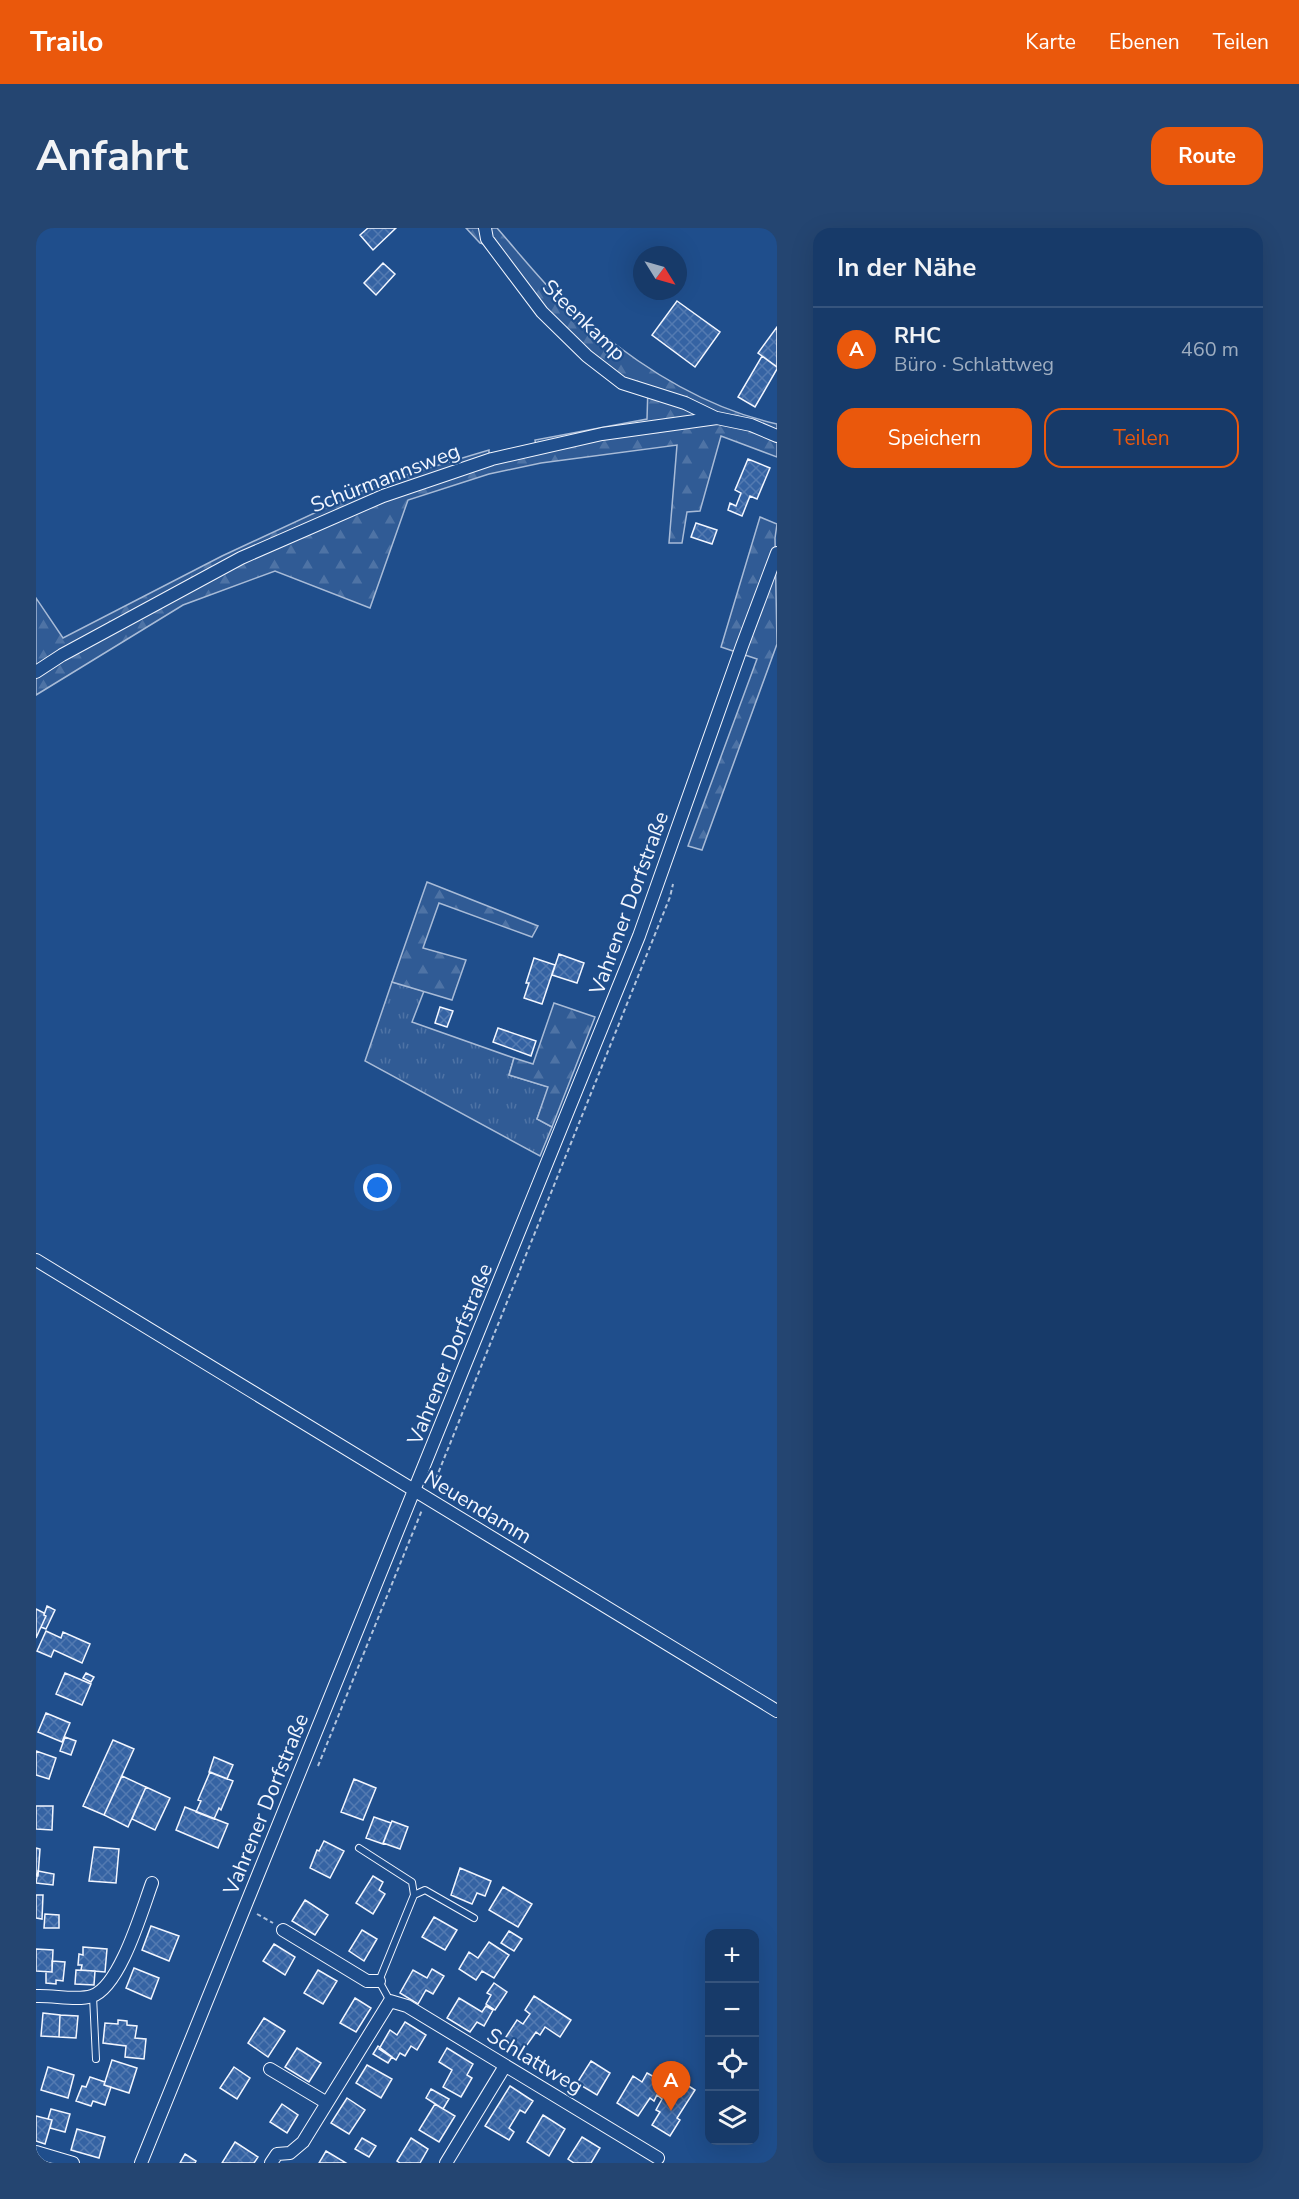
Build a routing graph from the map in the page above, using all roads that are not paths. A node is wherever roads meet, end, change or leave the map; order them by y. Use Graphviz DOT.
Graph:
graph roads {
  1 [pos="485,228"];
  2 [pos="717,418"];
  3 [pos="777,436"];
  4 [pos="777,553"];
  5 [pos="36,672"];
  6 [pos="36,1260"];
  7 [pos="415,1491"];
  8 [pos="777,1711"];
  9 [pos="359,1848"];
  10 [pos="153,1883"];
  11 [pos="414,1895"];
  12 [pos="474,1918"];
  13 [pos="283,1930"];
  14 [pos="379,1981"];
  15 [pos="36,1996"];
  16 [pos="93,1996"];
  17 [pos="390,2001"];
  18 [pos="96,2059"];
  19 [pos="505,2066"];
  20 [pos="270,2069"];
  21 [pos="327,2103"];
  22 [pos="36,2152"];
  23 [pos="658,2158"];
  24 [pos="73,2163"];
  25 [pos="141,2163"];
  26 [pos="271,2163"];
  27 [pos="446,2163"];
  1 -- 2 [label="street, Steenkamp"];
  2 -- 3 [label="street, Schürmannsweg"];
  2 -- 5 [label="street, Schürmannsweg"];
  4 -- 7 [label="street, Vahrener Dorfstraße"];
  6 -- 7 [label="street, Neuendamm"];
  7 -- 8 [label="street, Neuendamm"];
  7 -- 25 [label="street, Vahrener Dorfstraße"];
  9 -- 11 [label="lane"];
  10 -- 16 [label="street"];
  11 -- 12 [label="lane"];
  11 -- 14 [label="lane"];
  13 -- 14 [label="street"];
  14 -- 17 [label="lane"];
  15 -- 16 [label="street"];
  16 -- 18 [label="lane"];
  17 -- 19 [label="street, Schlattweg"];
  17 -- 21 [label="street"];
  19 -- 23 [label="street, Schlattweg"];
  19 -- 27 [label="street"];
  20 -- 21 [label="street"];
  21 -- 26 [label="street"];
  22 -- 24 [label="street"];
}
